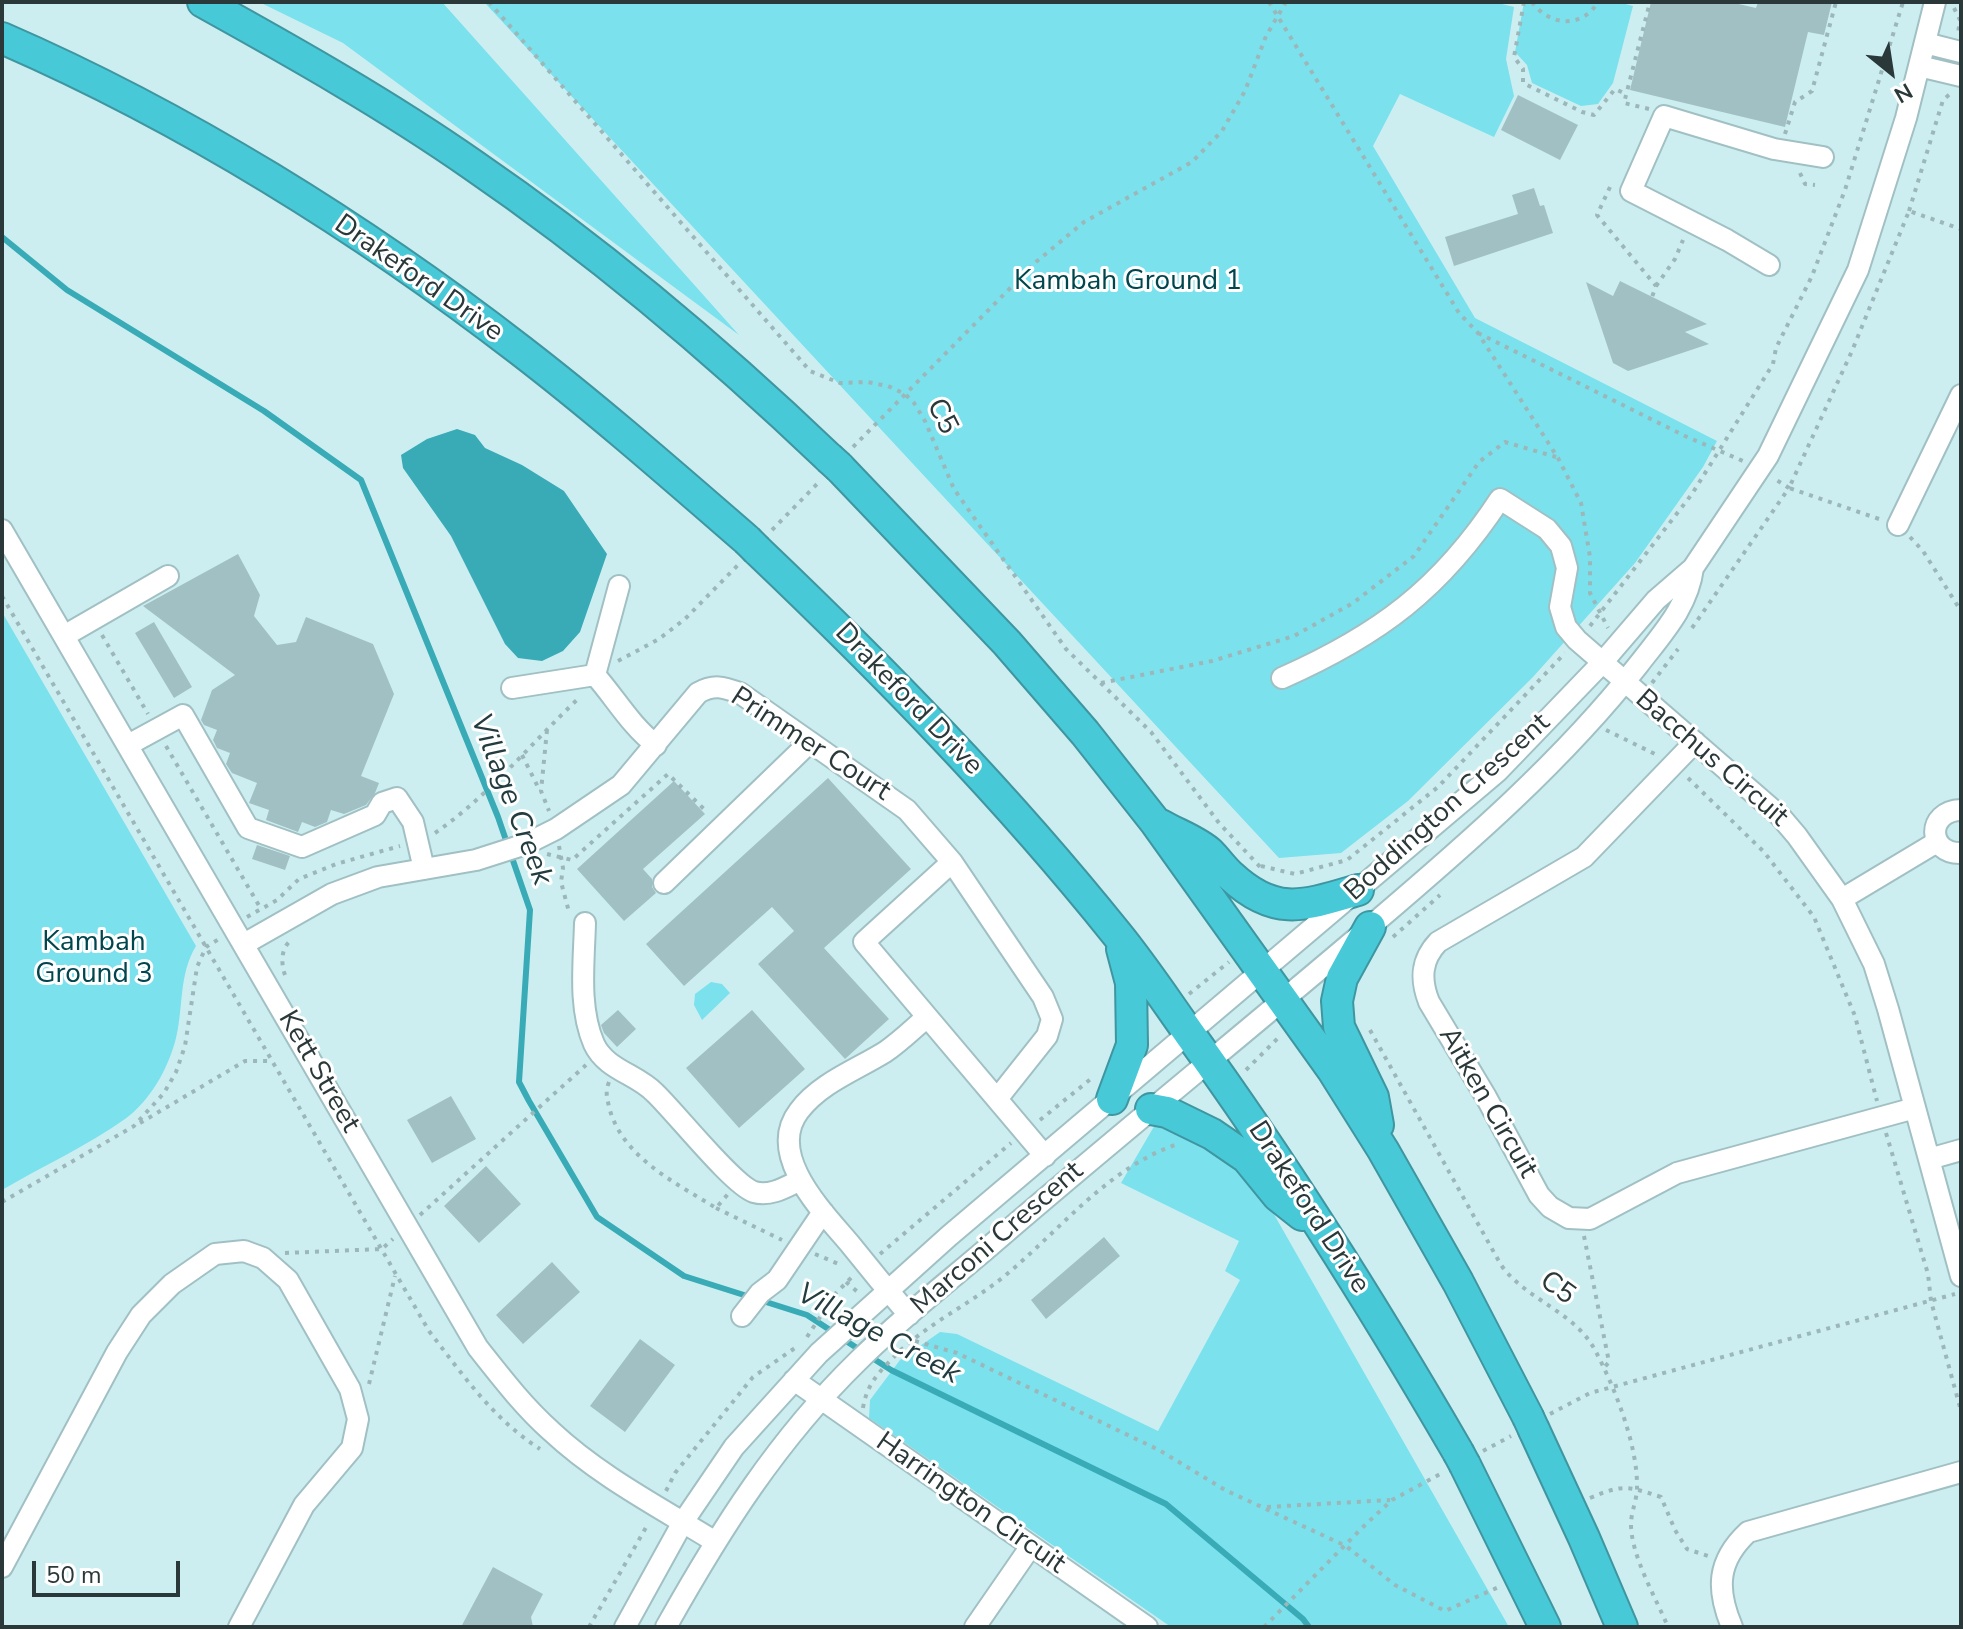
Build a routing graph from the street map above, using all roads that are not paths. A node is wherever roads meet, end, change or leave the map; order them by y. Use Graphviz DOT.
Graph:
graph roads {
  1 [pos="203,2"];
  2 [pos="1944,4"];
  3 [pos="2,38"];
  4 [pos="1925,43"];
  5 [pos="1958,51"];
  6 [pos="1919,66"];
  7 [pos="1957,75"];
  8 [pos="1823,157"];
  9 [pos="1769,265"];
  10 [pos="1961,395"];
  11 [pos="1952,442"];
  12 [pos="1898,525"];
  13 [pos="2,530"];
  14 [pos="1693,568"];
  15 [pos="168,576"];
  16 [pos="619,586"];
  17 [pos="64,636"];
  18 [pos="1601,664"];
  19 [pos="597,678"];
  20 [pos="1282,678"];
  21 [pos="1624,683"];
  22 [pos="512,688"];
  23 [pos="810,742"];
  24 [pos="1695,742"];
  25 [pos="128,745"];
  26 [pos="656,745"];
  27 [pos="1961,810"];
  28 [pos="1156,823"];
  29 [pos="1937,842"];
  30 [pos="1961,853"];
  31 [pos="952,862"];
  32 [pos="424,869"];
  33 [pos="664,883"];
  34 [pos="1358,890"];
  35 [pos="1842,899"];
  36 [pos="577,920"];
  37 [pos="1370,927"];
  38 [pos="1119,936"];
  39 [pos="244,944"];
  40 [pos="1253,960"];
  41 [pos="1290,1011"];
  42 [pos="927,1017"];
  43 [pos="1189,1033"];
  44 [pos="1210,1062"];
  45 [pos="1105,1086"];
  46 [pos="997,1099"];
  47 [pos="1915,1108"];
  48 [pos="1151,1109"];
  49 [pos="1383,1150"];
  50 [pos="1961,1150"];
  51 [pos="1045,1156"];
  52 [pos="1929,1159"];
  53 [pos="800,1180"];
  54 [pos="823,1212"];
  55 [pos="1329,1236"];
  56 [pos="1961,1276"];
  57 [pos="887,1289"];
  58 [pos="909,1315"];
  59 [pos="742,1316"];
  60 [pos="794,1380"];
  61 [pos="822,1400"];
  62 [pos="1961,1472"];
  63 [pos="683,1522"];
  64 [pos="714,1541"];
  65 [pos="1031,1546"];
  66 [pos="2,1567"];
  67 [pos="239,1627"];
  68 [pos="625,1627"];
  69 [pos="666,1627"];
  70 [pos="975,1627"];
  71 [pos="1147,1627"];
  72 [pos="1545,1627"];
  73 [pos="1622,1627"];
  74 [pos="1732,1627"];
  1 -- 28 [label="highway"];
  2 -- 4 [label="street, Boddington Crescent"];
  3 -- 38 [label="highway, Drakeford Drive"];
  4 -- 5 [label="street"];
  4 -- 6 [label="street, Boddington Crescent"];
  6 -- 7 [label="street"];
  6 -- 14 [label="street, Boddington Crescent"];
  8 -- 9 [label="street"];
  10 -- 11 [label="street"];
  11 -- 12 [label="street"];
  13 -- 17 [label="street, Kett Street"];
  14 -- 18 [label="street, Boddington Crescent"];
  14 -- 21 [label="street, Boddington Crescent"];
  15 -- 17 [label="street"];
  16 -- 19 [label="street"];
  17 -- 25 [label="street, Kett Street"];
  18 -- 20 [label="street, Bacchus Circuit"];
  18 -- 21 [label="street, Bacchus Circuit"];
  18 -- 34 [label="street, Boddington Crescent"];
  19 -- 22 [label="street"];
  19 -- 26 [label="street"];
  21 -- 24 [label="street, Bacchus Circuit"];
  21 -- 37 [label="street, Boddington Crescent"];
  23 -- 26 [label="street, Primmer Court"];
  23 -- 31 [label="street, Primmer Court"];
  23 -- 33 [label="street"];
  24 -- 35 [label="street, Bacchus Circuit"];
  24 -- 47 [label="street, Aitken Circuit"];
  25 -- 32 [label="street"];
  25 -- 39 [label="street, Kett Street"];
  26 -- 32 [label="street, Primmer Court"];
  27 -- 29 [label="street"];
  28 -- 34 [label="highway"];
  28 -- 40 [label="highway"];
  29 -- 30 [label="street"];
  29 -- 35 [label="street"];
  31 -- 42 [label="street"];
  31 -- 46 [label="street, Primmer Court"];
  32 -- 39 [label="street, Primmer Court"];
  34 -- 40 [label="street, Boddington Crescent"];
  35 -- 47 [label="street, Bacchus Circuit"];
  36 -- 53 [label="street"];
  37 -- 41 [label="street, Boddington Crescent"];
  37 -- 49 [label="highway"];
  38 -- 43 [label="highway, Drakeford Drive"];
  38 -- 45 [label="highway"];
  39 -- 63 [label="street, Kett Street"];
  40 -- 41 [label="highway"];
  40 -- 43 [label="street, Boddington Crescent"];
  41 -- 44 [label="street, Marconi Crescent"];
  41 -- 49 [label="highway"];
  42 -- 46 [label="street"];
  42 -- 53 [label="street"];
  43 -- 44 [label="highway, Drakeford Drive"];
  43 -- 45 [label="street, Marconi Crescent"];
  44 -- 48 [label="street, Marconi Crescent"];
  44 -- 55 [label="highway, Drakeford Drive"];
  45 -- 51 [label="street, Marconi Crescent"];
  46 -- 51 [label="street"];
  47 -- 52 [label="street, Bacchus Circuit"];
  48 -- 55 [label="highway"];
  48 -- 58 [label="street, Marconi Crescent"];
  49 -- 73 [label="highway"];
  50 -- 52 [label="street"];
  51 -- 57 [label="street, Marconi Crescent"];
  52 -- 56 [label="street, Bacchus Circuit"];
  53 -- 54 [label="street"];
  54 -- 57 [label="street"];
  54 -- 59 [label="street"];
  55 -- 72 [label="highway, Drakeford Drive"];
  57 -- 58 [label="street"];
  57 -- 60 [label="street, Marconi Crescent"];
  58 -- 61 [label="street, Marconi Crescent"];
  60 -- 61 [label="street, Harrington Circuit"];
  60 -- 63 [label="street, Marconi Crescent"];
  61 -- 64 [label="street, Marconi Crescent"];
  61 -- 65 [label="street, Harrington Circuit"];
  62 -- 74 [label="street"];
  63 -- 64 [label="street, Kett Street"];
  63 -- 68 [label="street, Marconi Crescent"];
  64 -- 69 [label="street, Marconi Crescent"];
  65 -- 70 [label="street"];
  65 -- 71 [label="street, Harrington Circuit"];
  66 -- 67 [label="street"];
}
